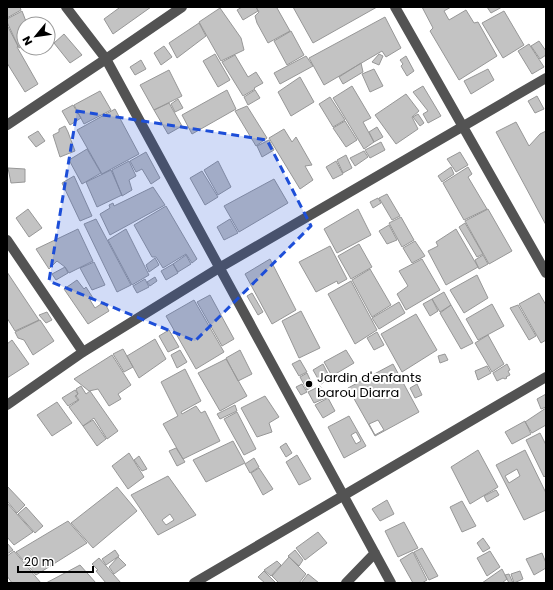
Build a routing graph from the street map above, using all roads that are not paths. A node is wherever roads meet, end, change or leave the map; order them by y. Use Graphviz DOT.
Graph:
graph roads {
  1 [pos="66,7"];
  2 [pos="182,7"];
  3 [pos="395,7"];
  4 [pos="106,59"];
  5 [pos="546,78"];
  6 [pos="7,125"];
  7 [pos="463,127"];
  8 [pos="7,240"];
  9 [pos="219,268"];
  10 [pos="546,273"];
  11 [pos="83,352"];
  12 [pos="546,377"];
  13 [pos="7,405"];
  14 [pos="344,496"];
  15 [pos="375,554"];
  16 [pos="194,583"];
  17 [pos="346,583"];
  18 [pos="391,583"];
  1 -- 4 [label="street"];
  2 -- 4 [label="street"];
  3 -- 7 [label="street"];
  4 -- 6 [label="street"];
  4 -- 9 [label="street"];
  5 -- 7 [label="street"];
  7 -- 9 [label="street"];
  7 -- 10 [label="street"];
  8 -- 11 [label="street"];
  9 -- 11 [label="street"];
  9 -- 14 [label="street"];
  11 -- 13 [label="street"];
  12 -- 14 [label="street"];
  14 -- 15 [label="street"];
  14 -- 16 [label="street"];
  15 -- 17 [label="street"];
  15 -- 18 [label="street"];
}
